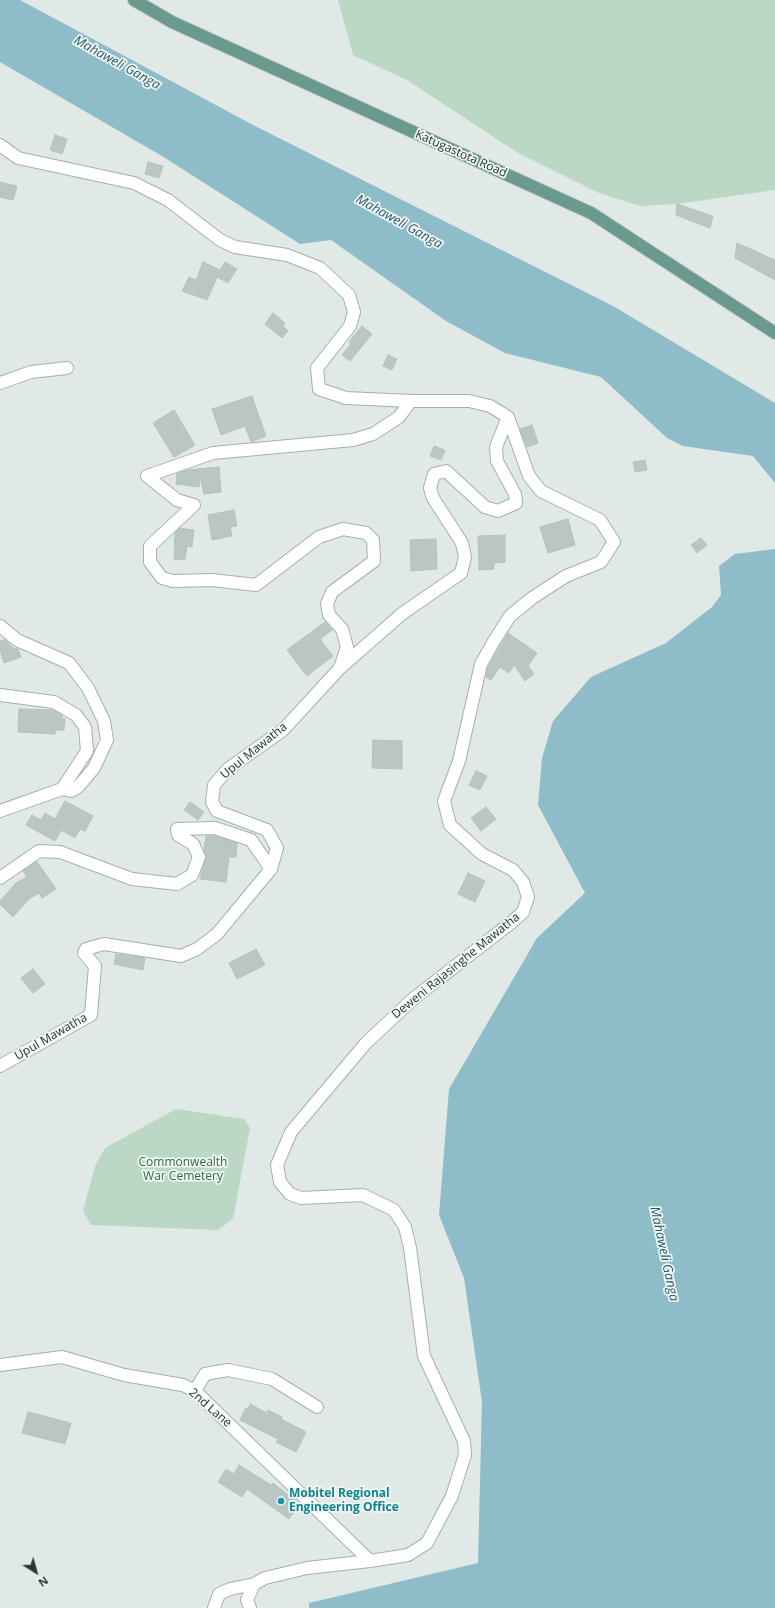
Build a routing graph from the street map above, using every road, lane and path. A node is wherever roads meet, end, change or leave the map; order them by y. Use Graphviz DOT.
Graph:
graph roads {
  1 [pos="134,0"];
  2 [pos="0,145"];
  3 [pos="775,332"];
  4 [pos="67,368"];
  5 [pos="0,383"];
  6 [pos="411,401"];
  7 [pos="508,417"];
  8 [pos="0,626"];
  9 [pos="340,668"];
  10 [pos="0,694"];
  11 [pos="62,788"];
  12 [pos="0,811"];
  13 [pos="271,869"];
  14 [pos="0,878"];
  15 [pos="0,1066"];
  16 [pos="0,1365"];
  17 [pos="195,1391"];
  18 [pos="318,1408"];
  19 [pos="370,1561"];
  20 [pos="254,1584"];
  21 [pos="214,1608"];
  22 [pos="250,1608"];
  1 -- 3 [label="main road, Katugastota Road"];
  2 -- 6 [label="street"];
  4 -- 5 [label="street"];
  6 -- 7 [label="street"];
  6 -- 9 [label="street"];
  7 -- 9 [label="street, Upul Mawatha"];
  7 -- 19 [label="street, Deweni Rajasinghe Mawatha"];
  8 -- 11 [label="street"];
  9 -- 13 [label="street, Upul Mawatha"];
  10 -- 11 [label="street"];
  11 -- 12 [label="street"];
  13 -- 14 [label="street"];
  13 -- 15 [label="street, Upul Mawatha"];
  16 -- 17 [label="street, 2nd Lane"];
  17 -- 18 [label="street"];
  17 -- 19 [label="street, 2nd Lane"];
  19 -- 20 [label="street, Deweni Rajasinghe Mawatha"];
  20 -- 21 [label="street, Deweni Rajasinghe Mawatha"];
  20 -- 22 [label="street"];
}
